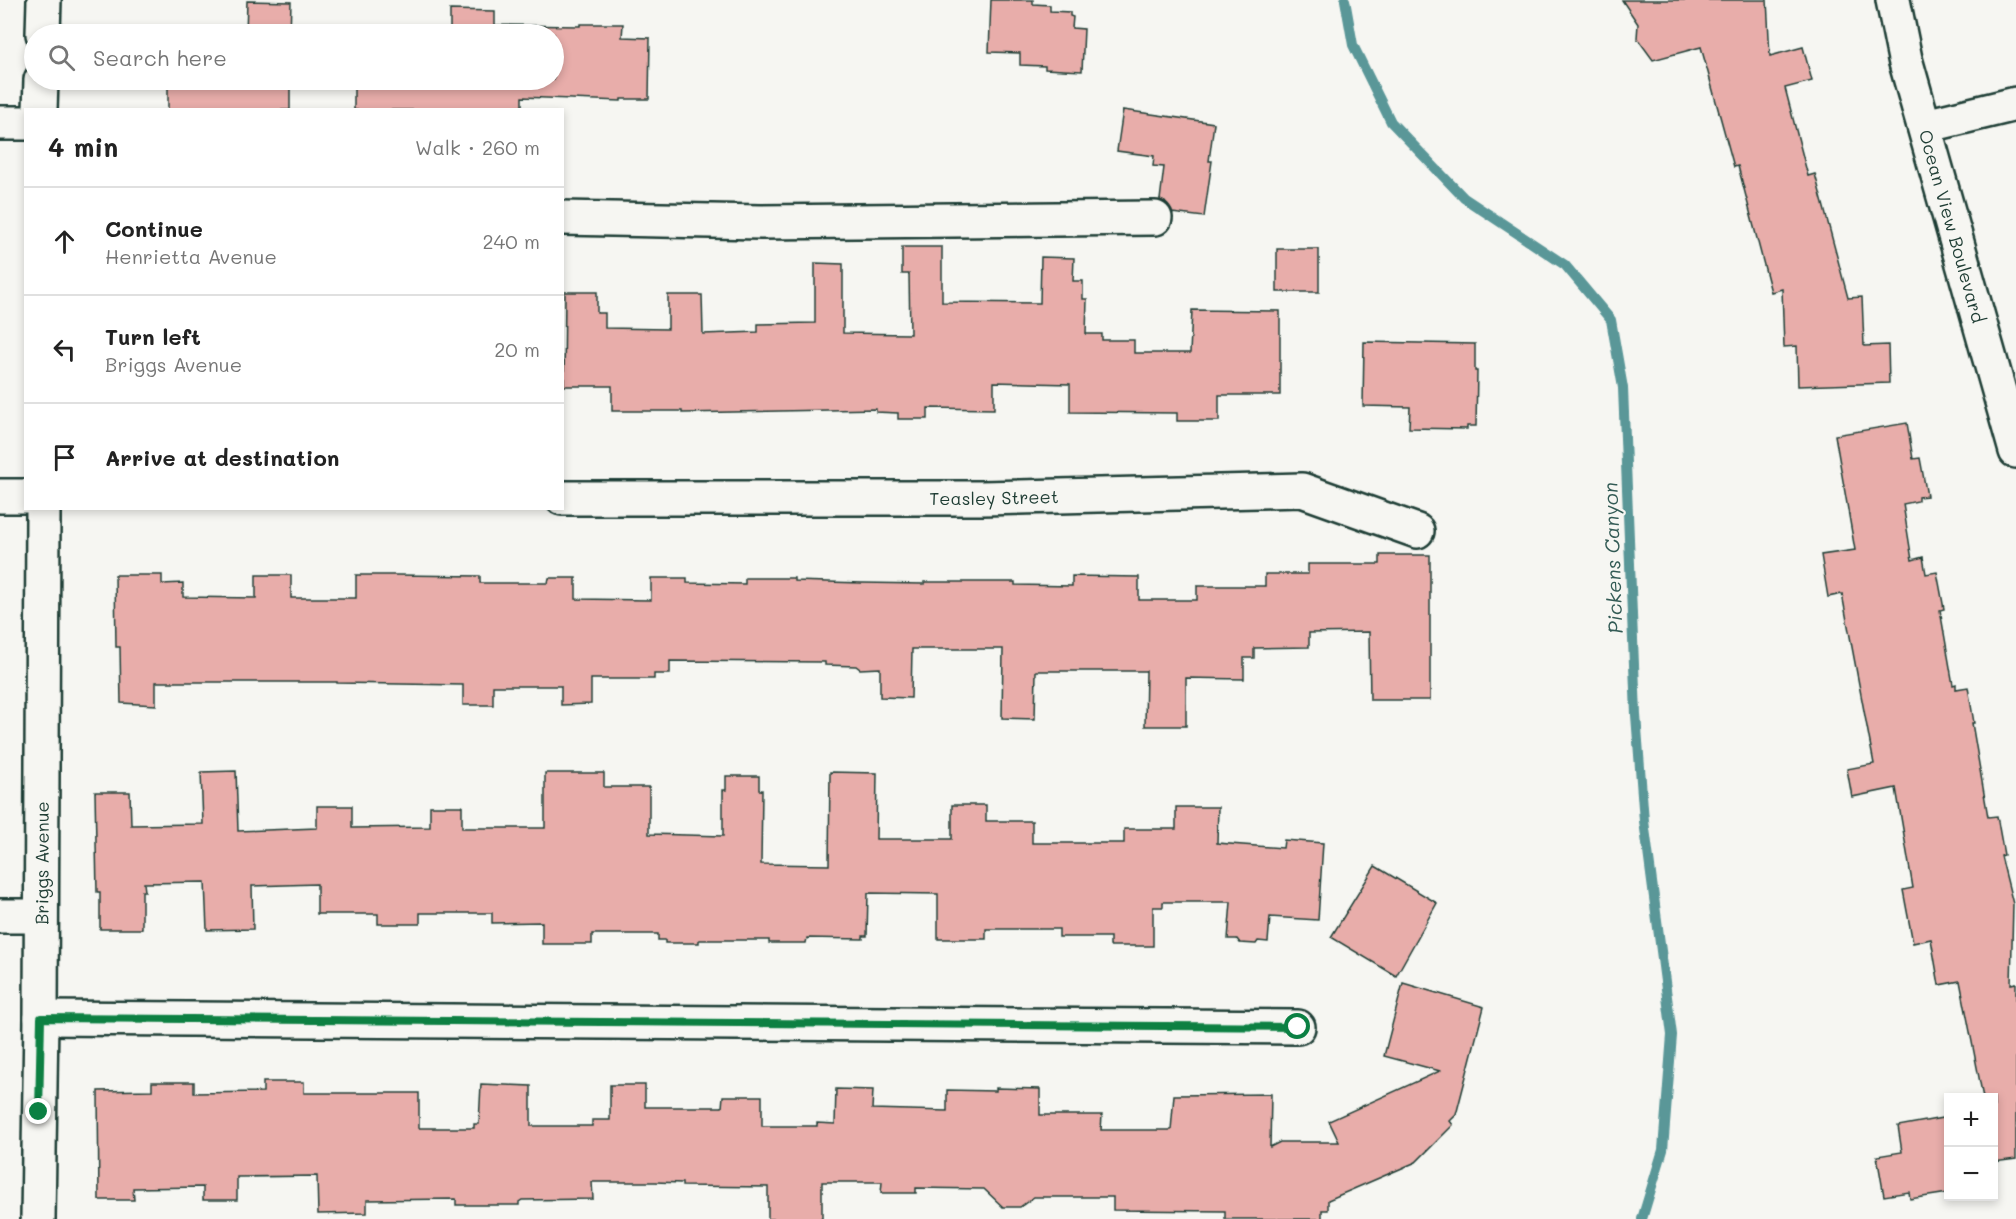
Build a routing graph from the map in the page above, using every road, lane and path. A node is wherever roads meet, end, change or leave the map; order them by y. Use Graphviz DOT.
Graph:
graph roads {
  1 [pos="44,0"];
  2 [pos="1893,0"];
  3 [pos="43,24"];
  4 [pos="41,90"];
  5 [pos="2016,104"];
  6 [pos="40,108"];
  7 [pos="0,123"];
  8 [pos="24,123"];
  9 [pos="1925,126"];
  10 [pos="1155,218"];
  11 [pos="564,219"];
  12 [pos="2016,451"];
  13 [pos="0,496"];
  14 [pos="24,496"];
  15 [pos="564,498"];
  16 [pos="43,510"];
  17 [pos="1417,531"];
  18 [pos="0,916"];
  19 [pos="40,916"];
  20 [pos="41,1018"];
  21 [pos="1298,1027"];
  22 [pos="38,1219"];
  1 -- 3 [label="street"];
  2 -- 9 [label="street, Ocean View Boulevard"];
  4 -- 6 [label="street"];
  5 -- 9 [label="street"];
  7 -- 8 [label="street"];
  9 -- 12 [label="street, Ocean View Boulevard"];
  10 -- 11 [label="street"];
  13 -- 14 [label="street"];
  15 -- 17 [label="street, Teasley Street"];
  16 -- 19 [label="street, Briggs Avenue"];
  18 -- 19 [label="street"];
  19 -- 20 [label="street, Briggs Avenue"];
  20 -- 21 [label="street"];
  20 -- 22 [label="street, Briggs Avenue"];
}
